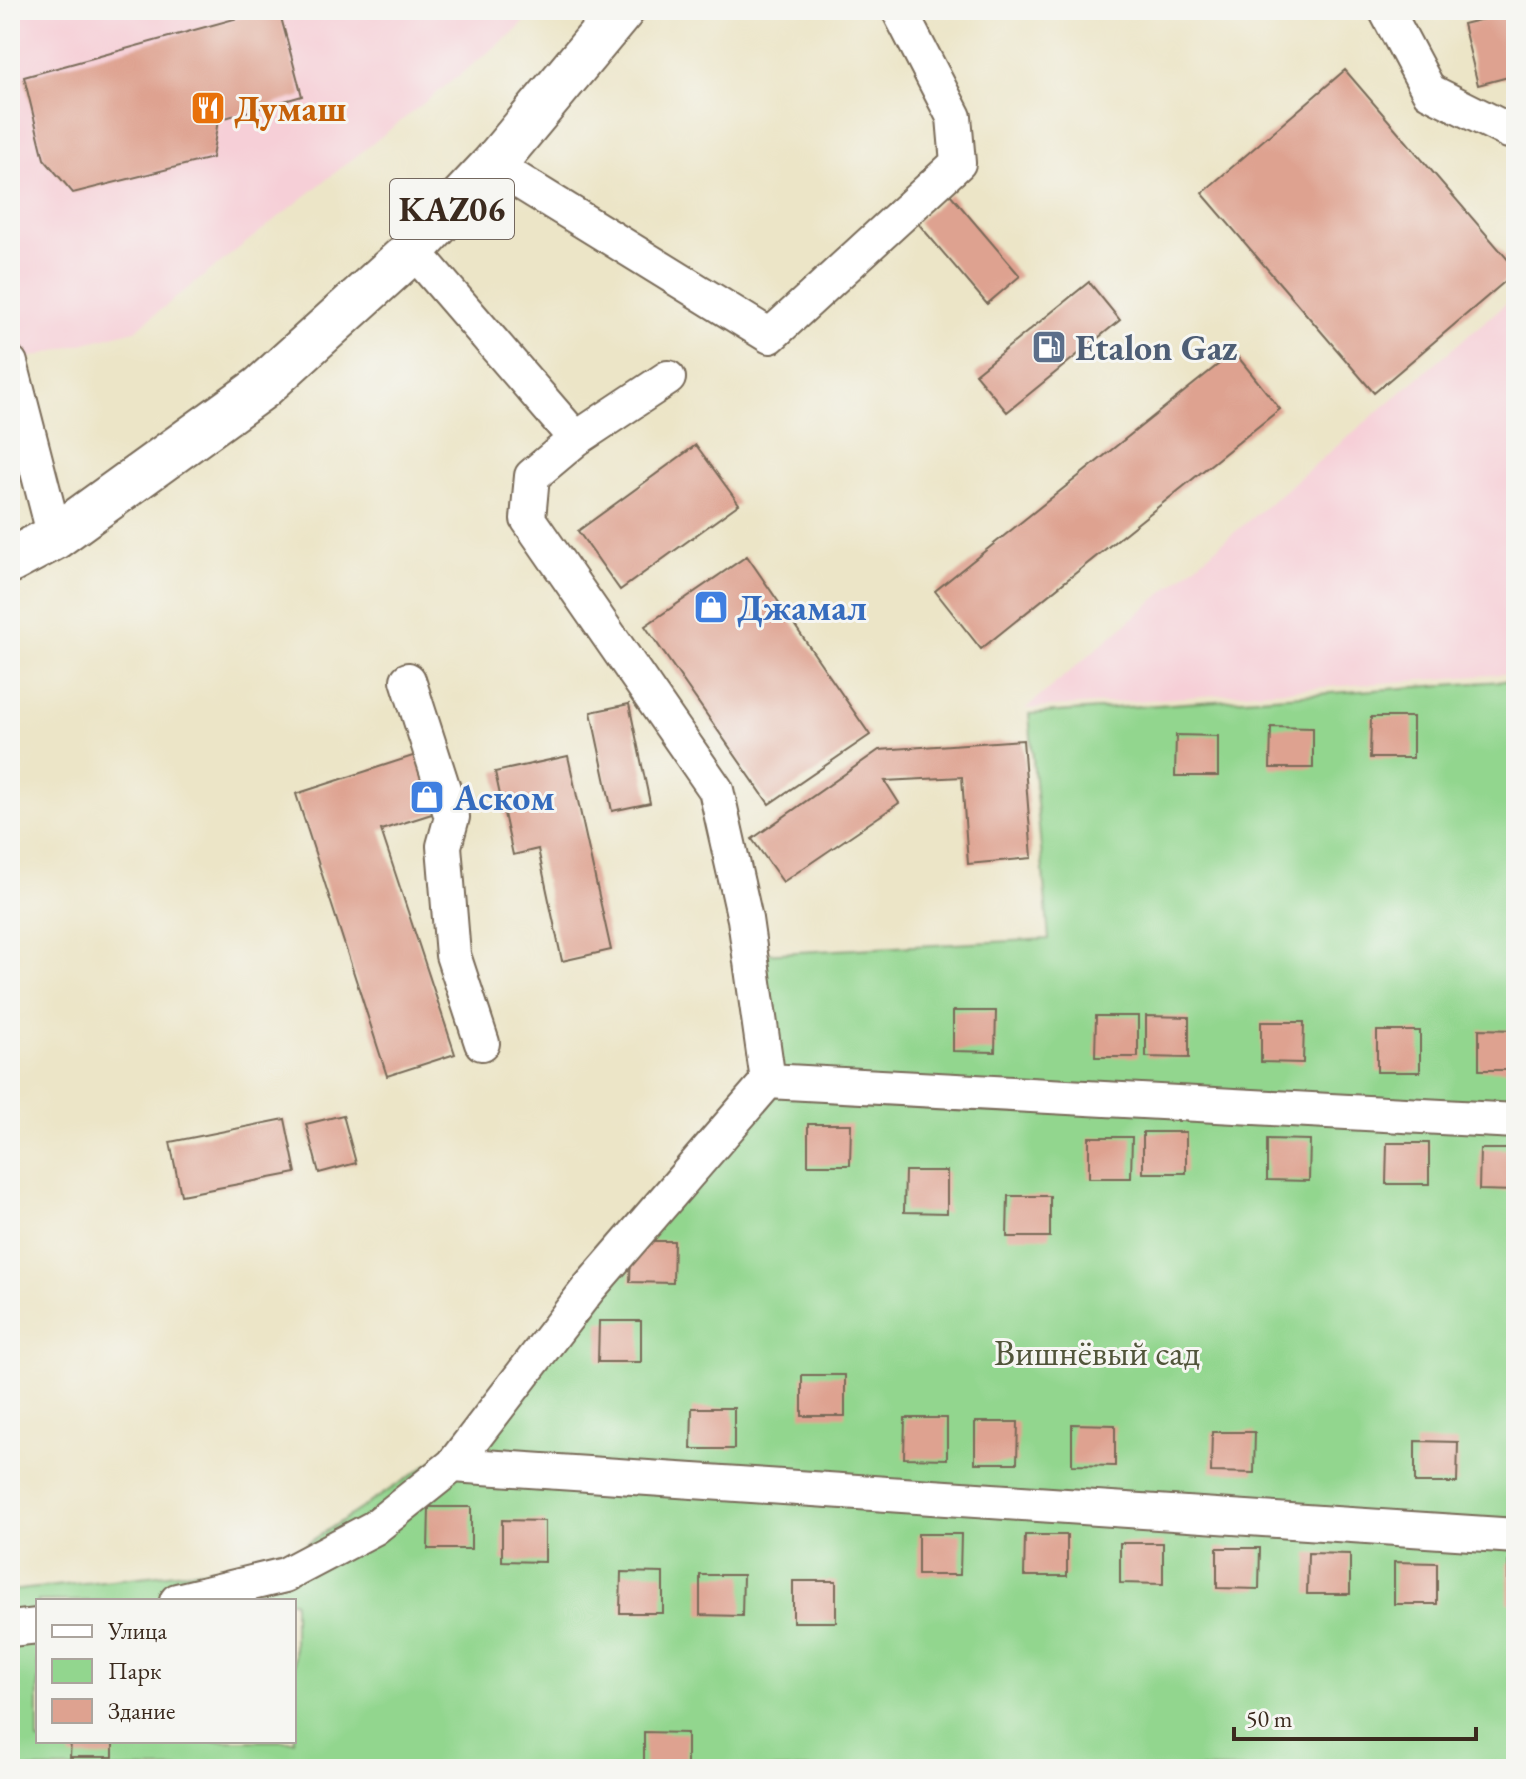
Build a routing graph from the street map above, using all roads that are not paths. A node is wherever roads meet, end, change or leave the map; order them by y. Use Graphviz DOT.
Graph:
graph roads {
  1 [pos="622,10"];
  2 [pos="899,10"];
  3 [pos="1386,10"];
  4 [pos="1516,132"];
  5 [pos="493,165"];
  6 [pos="413,250"];
  7 [pos="10,363"];
  8 [pos="668,378"];
  9 [pos="576,439"];
  10 [pos="55,537"];
  11 [pos="10,561"];
  12 [pos="408,680"];
  13 [pos="482,1043"];
  14 [pos="768,1081"];
  15 [pos="1516,1121"];
  16 [pos="453,1465"];
  17 [pos="1516,1536"];
  18 [pos="185,1599"];
  19 [pos="36,1626"];
  20 [pos="10,1629"];
  1 -- 5 [label="highway, KАZ06"];
  2 -- 5 [label="street"];
  3 -- 4 [label="street"];
  5 -- 6 [label="highway, KАZ06"];
  6 -- 9 [label="street"];
  6 -- 10 [label="highway, KАZ06"];
  7 -- 10 [label="street"];
  8 -- 9 [label="street"];
  9 -- 14 [label="street"];
  10 -- 11 [label="highway, KАZ06"];
  12 -- 13 [label="street"];
  14 -- 15 [label="street"];
  14 -- 16 [label="street"];
  16 -- 17 [label="street"];
  16 -- 18 [label="street"];
  19 -- 20 [label="street"];
}
